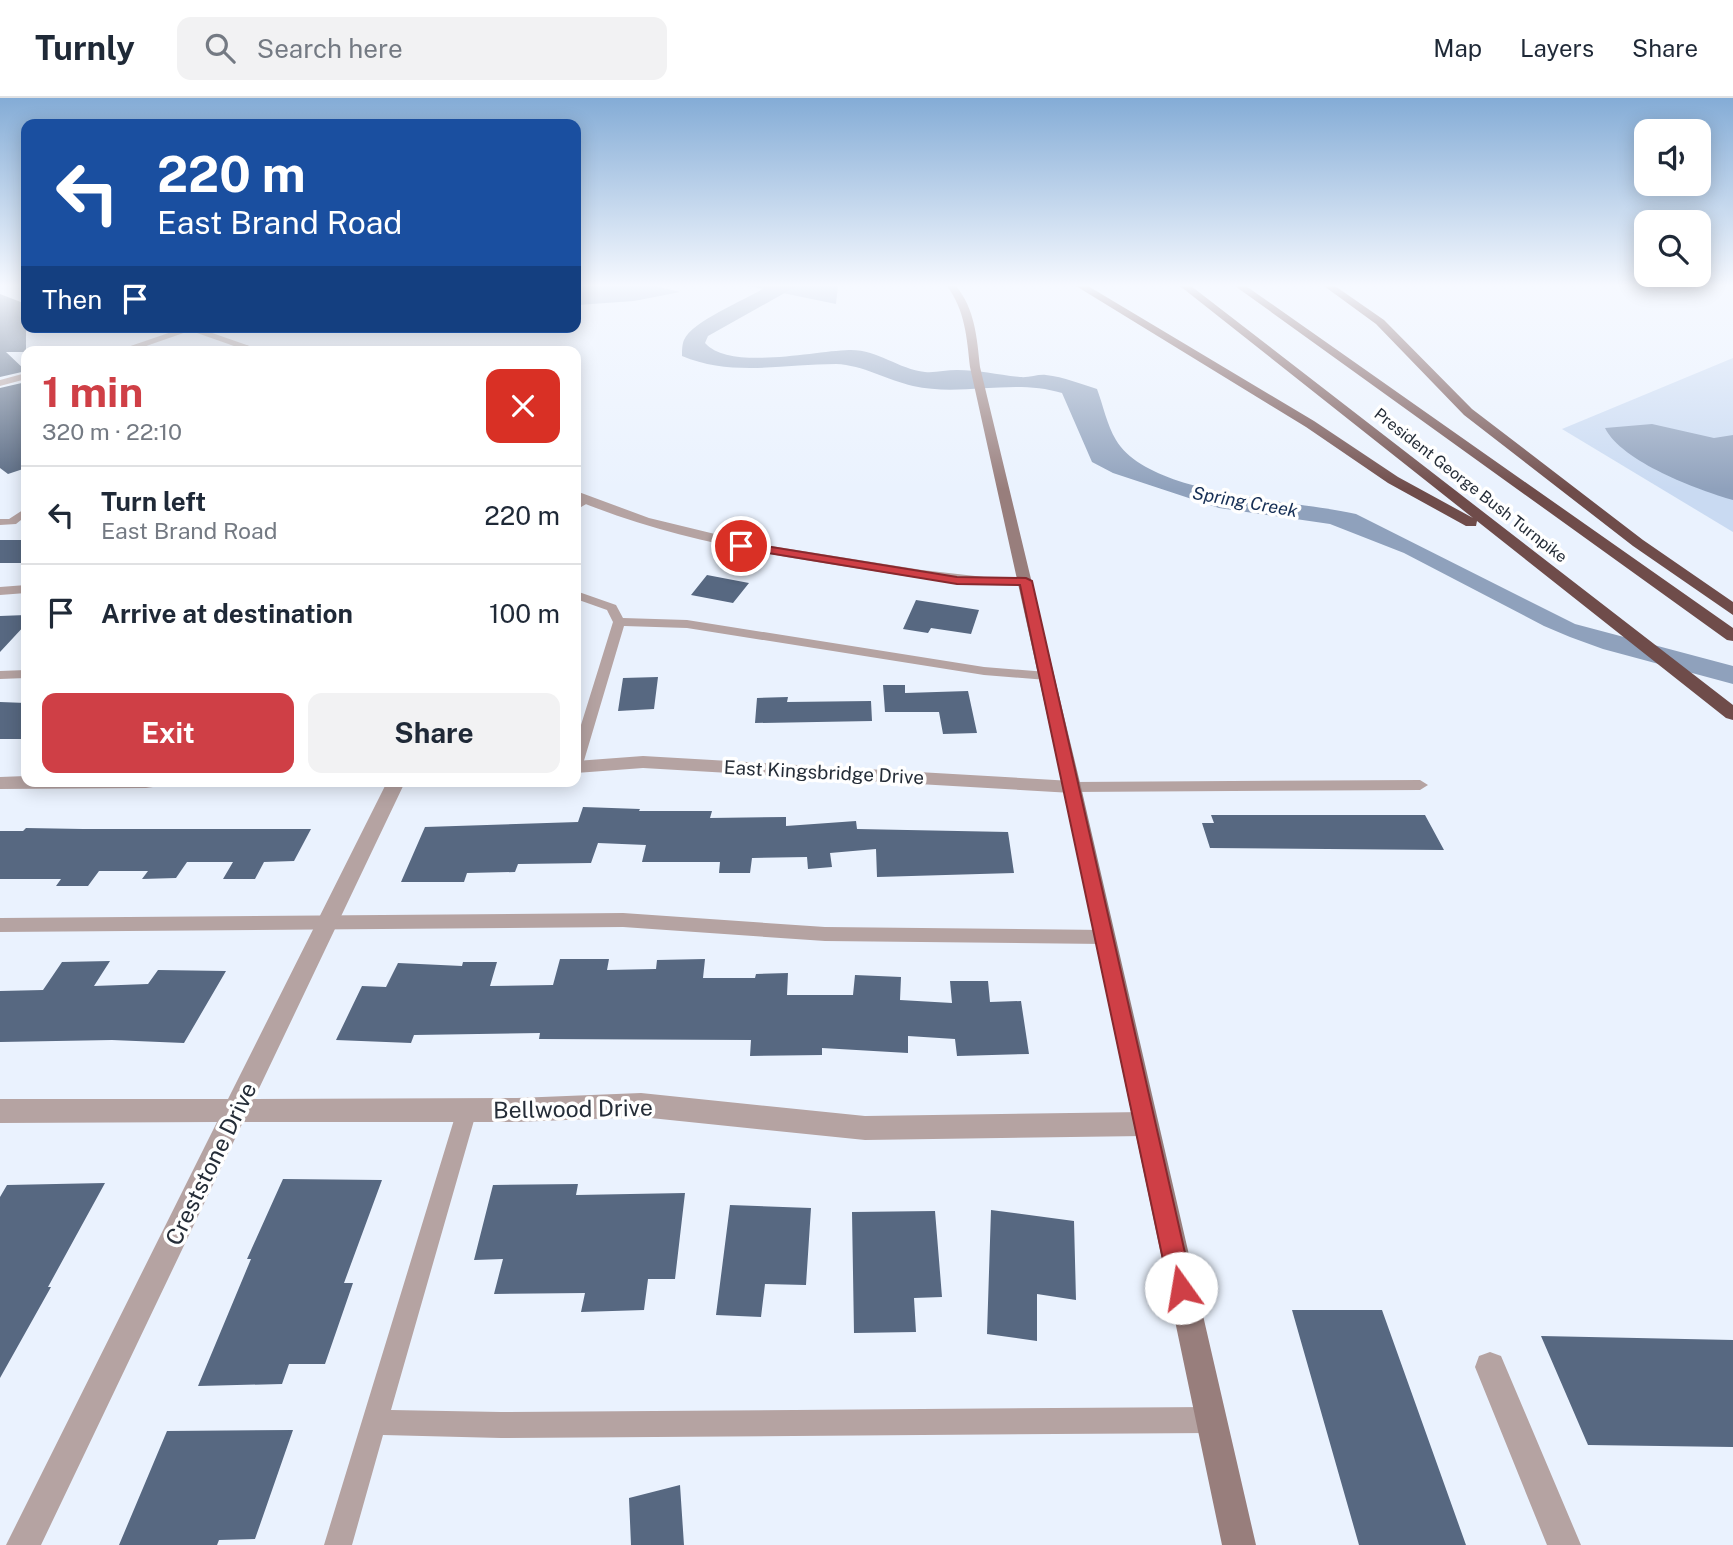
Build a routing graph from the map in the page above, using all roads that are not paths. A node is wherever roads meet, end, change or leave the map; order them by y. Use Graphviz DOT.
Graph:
graph roads {
  1 [pos="974,354"];
  2 [pos="1193,354"];
  3 [pos="1271,354"];
  4 [pos="1335,354"];
  5 [pos="1411,354"];
  6 [pos="21,377"];
  7 [pos="0,383"];
  8 [pos="581,502"];
  9 [pos="1525,552"];
  10 [pos="1026,581"];
  11 [pos="21,589"];
  12 [pos="0,591"];
  13 [pos="581,597"];
  14 [pos="1733,610"];
  15 [pos="619,622"];
  16 [pos="1733,636"];
  17 [pos="21,674"];
  18 [pos="0,675"];
  19 [pos="1047,676"];
  20 [pos="1733,714"];
  21 [pos="581,749"];
  22 [pos="581,766"];
  23 [pos="0,783"];
  24 [pos="21,783"];
  25 [pos="1420,786"];
  26 [pos="394,787"];
  27 [pos="1072,787"];
  28 [pos="328,924"];
  29 [pos="0,925"];
  30 [pos="1104,937"];
  31 [pos="238,1110"];
  32 [pos="467,1110"];
  33 [pos="0,1111"];
  34 [pos="1144,1125"];
  35 [pos="1490,1367"];
  36 [pos="1211,1420"];
  37 [pos="375,1422"];
  38 [pos="23,1545"];
  39 [pos="338,1545"];
  40 [pos="1239,1545"];
  41 [pos="1564,1545"];
  1 -- 10 [label="main road"];
  2 -- 9 [label="highway"];
  3 -- 9 [label="highway, President George Bush Turnpike"];
  4 -- 16 [label="highway, President George Bush Turnpike"];
  5 -- 14 [label="highway"];
  6 -- 7 [label="street"];
  8 -- 10 [label="street"];
  9 -- 20 [label="highway, President George Bush Turnpike"];
  10 -- 19 [label="main road"];
  11 -- 12 [label="street"];
  13 -- 15 [label="lane"];
  15 -- 19 [label="lane"];
  15 -- 21 [label="lane"];
  17 -- 18 [label="lane"];
  19 -- 27 [label="main road"];
  22 -- 27 [label="street, East Kingsbridge Drive"];
  23 -- 24 [label="street"];
  25 -- 27 [label="lane"];
  26 -- 28 [label="street, Creststone Drive"];
  27 -- 30 [label="main road"];
  28 -- 29 [label="lane"];
  28 -- 30 [label="lane"];
  28 -- 31 [label="street, Creststone Drive"];
  30 -- 34 [label="main road"];
  31 -- 32 [label="street, Bellwood Drive"];
  31 -- 33 [label="street, Bellwood Drive"];
  31 -- 38 [label="street, Creststone Drive"];
  32 -- 34 [label="street, Bellwood Drive"];
  32 -- 37 [label="lane"];
  34 -- 36 [label="main road"];
  35 -- 41 [label="street"];
  36 -- 37 [label="lane"];
  36 -- 40 [label="main road"];
  37 -- 39 [label="lane"];
}
